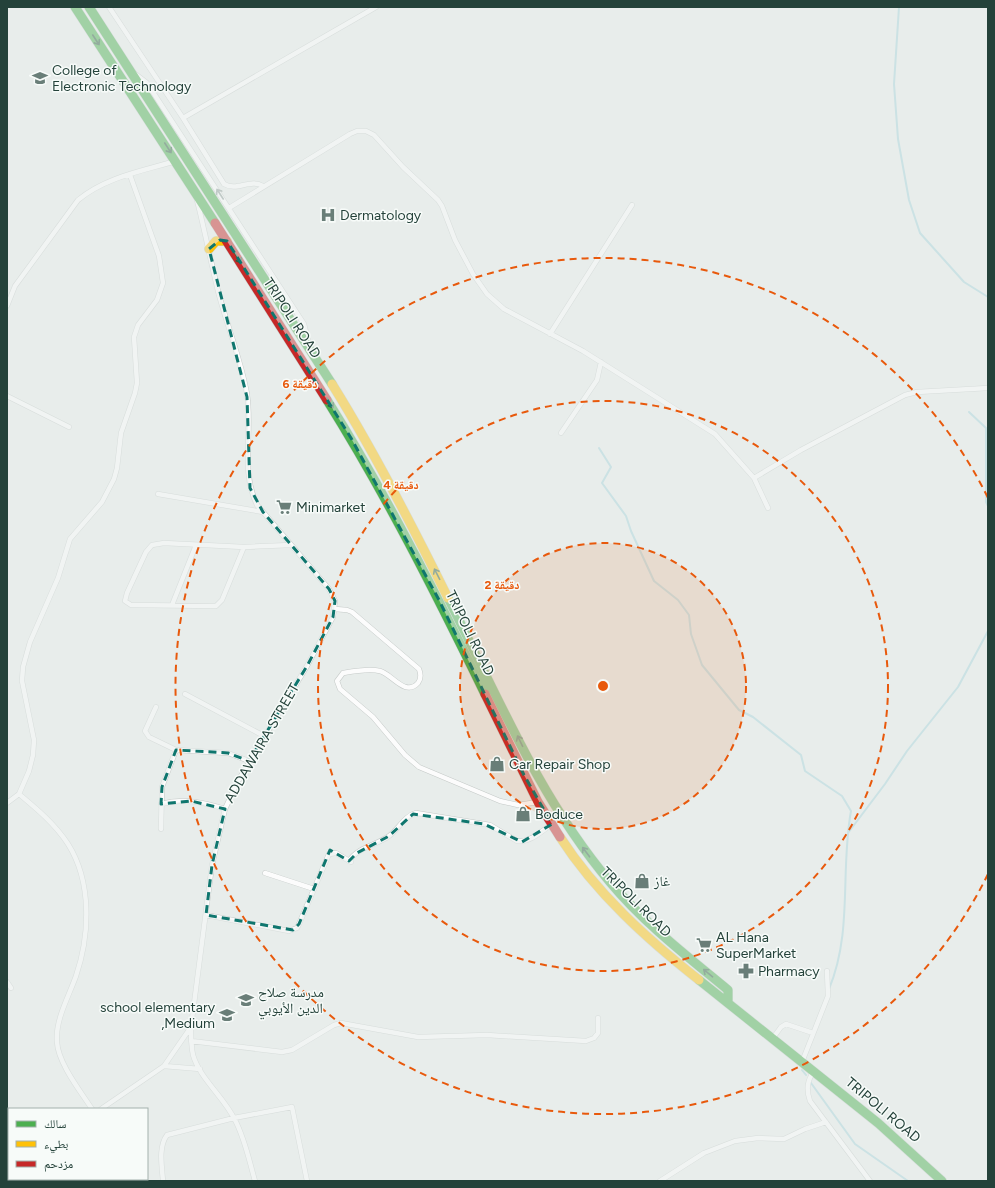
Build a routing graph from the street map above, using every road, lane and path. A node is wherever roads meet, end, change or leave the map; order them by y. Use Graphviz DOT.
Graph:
graph roads {
  1 [pos="75,7"];
  2 [pos="89,7"];
  3 [pos="109,7"];
  4 [pos="376,7"];
  5 [pos="132,73"];
  6 [pos="183,118"];
  7 [pos="176,161"];
  8 [pos="130,175"];
  9 [pos="263,186"];
  10 [pos="194,190"];
  11 [pos="632,206"];
  12 [pos="229,208"];
  13 [pos="227,241"];
  14 [pos="209,249"];
  15 [pos="7,306"];
  16 [pos="550,334"];
  17 [pos="309,348"];
  18 [pos="601,362"];
  19 [pos="988,388"];
  20 [pos="7,396"];
  21 [pos="69,427"];
  22 [pos="561,433"];
  23 [pos="754,478"];
  24 [pos="158,494"];
  25 [pos="768,508"];
  26 [pos="263,512"];
  27 [pos="196,545"];
  28 [pos="291,545"];
  29 [pos="244,547"];
  30 [pos="172,605"];
  31 [pos="335,609"];
  32 [pos="185,694"];
  33 [pos="156,706"];
  34 [pos="264,736"];
  35 [pos="176,750"];
  36 [pos="249,761"];
  37 [pos="19,794"];
  38 [pos="538,802"];
  39 [pos="7,803"];
  40 [pos="161,804"];
  41 [pos="225,810"];
  42 [pos="552,824"];
  43 [pos="161,829"];
  44 [pos="265,873"];
  45 [pos="314,888"];
  46 [pos="206,915"];
  47 [pos="827,971"];
  48 [pos="7,982"];
  49 [pos="11,988"];
  50 [pos="728,1002"];
  51 [pos="598,1018"];
  52 [pos="191,1027"];
  53 [pos="813,1033"];
  54 [pos="773,1038"];
  55 [pos="191,1041"];
  56 [pos="802,1062"];
  57 [pos="164,1066"];
  58 [pos="200,1069"];
  59 [pos="814,1072"];
  60 [pos="91,1108"];
  61 [pos="101,1108"];
  62 [pos="234,1118"];
  63 [pos="826,1122"];
  64 [pos="163,1181"];
  65 [pos="255,1181"];
  66 [pos="307,1181"];
  67 [pos="660,1181"];
  68 [pos="870,1181"];
  69 [pos="942,1181"];
  1 -- 7 [label="highway, TRIPOLI ROAD, one-way"];
  2 -- 5 [label="highway"];
  3 -- 6 [label="street"];
  4 -- 6 [label="street"];
  12 -- 5 [label="street, one-way"];
  5 -- 17 [label="highway"];
  6 -- 9 [label="street"];
  7 -- 8 [label="street"];
  7 -- 10 [label="highway, TRIPOLI ROAD"];
  8 -- 15 [label="street"];
  8 -- 37 [label="street"];
  9 -- 12 [label="street"];
  9 -- 16 [label="street"];
  10 -- 13 [label="highway, TRIPOLI ROAD"];
  10 -- 14 [label="street"];
  11 -- 16 [label="street"];
  12 -- 17 [label="street"];
  13 -- 14 [label="highway"];
  13 -- 38 [label="highway, TRIPOLI ROAD, one-way"];
  14 -- 26 [label="street"];
  16 -- 18 [label="street"];
  50 -- 17 [label="highway, one-way"];
  18 -- 22 [label="street"];
  18 -- 23 [label="street"];
  19 -- 23 [label="street"];
  20 -- 21 [label="street"];
  23 -- 25 [label="street"];
  24 -- 26 [label="street"];
  26 -- 28 [label="street"];
  27 -- 29 [label="street"];
  27 -- 30 [label="street"];
  27 -- 30 [label="street"];
  28 -- 29 [label="street"];
  28 -- 31 [label="street"];
  29 -- 30 [label="street"];
  31 -- 34 [label="street, ADDAWAIRA STREET"];
  31 -- 38 [label="street"];
  32 -- 34 [label="street"];
  33 -- 35 [label="street"];
  34 -- 36 [label="street, ADDAWAIRA STREET"];
  35 -- 36 [label="street"];
  35 -- 40 [label="street"];
  36 -- 41 [label="street, ADDAWAIRA STREET"];
  37 -- 39 [label="street"];
  37 -- 60 [label="street"];
  38 -- 42 [label="highway, TRIPOLI ROAD"];
  40 -- 41 [label="street"];
  40 -- 43 [label="street"];
  41 -- 46 [label="street, ADDAWAIRA STREET"];
  42 -- 45 [label="street"];
  42 -- 50 [label="highway, TRIPOLI ROAD"];
  44 -- 45 [label="street"];
  45 -- 46 [label="street"];
  46 -- 52 [label="street, ADDAWAIRA STREET"];
  47 -- 53 [label="street"];
  48 -- 49 [label="street"];
  50 -- 54 [label="highway, TRIPOLI ROAD"];
  51 -- 55 [label="street"];
  52 -- 55 [label="street, ADDAWAIRA STREET"];
  52 -- 57 [label="street"];
  53 -- 54 [label="street"];
  53 -- 56 [label="street"];
  54 -- 56 [label="highway, TRIPOLI ROAD"];
  55 -- 58 [label="street, ADDAWAIRA STREET"];
  56 -- 59 [label="highway, TRIPOLI ROAD"];
  57 -- 58 [label="street"];
  57 -- 61 [label="street"];
  58 -- 62 [label="street, ADDAWAIRA STREET"];
  59 -- 63 [label="street"];
  59 -- 69 [label="highway, TRIPOLI ROAD"];
  62 -- 64 [label="street"];
  62 -- 65 [label="street, ADDAWAIRA STREET"];
  62 -- 66 [label="street"];
  63 -- 67 [label="street"];
  63 -- 68 [label="street"];
}
